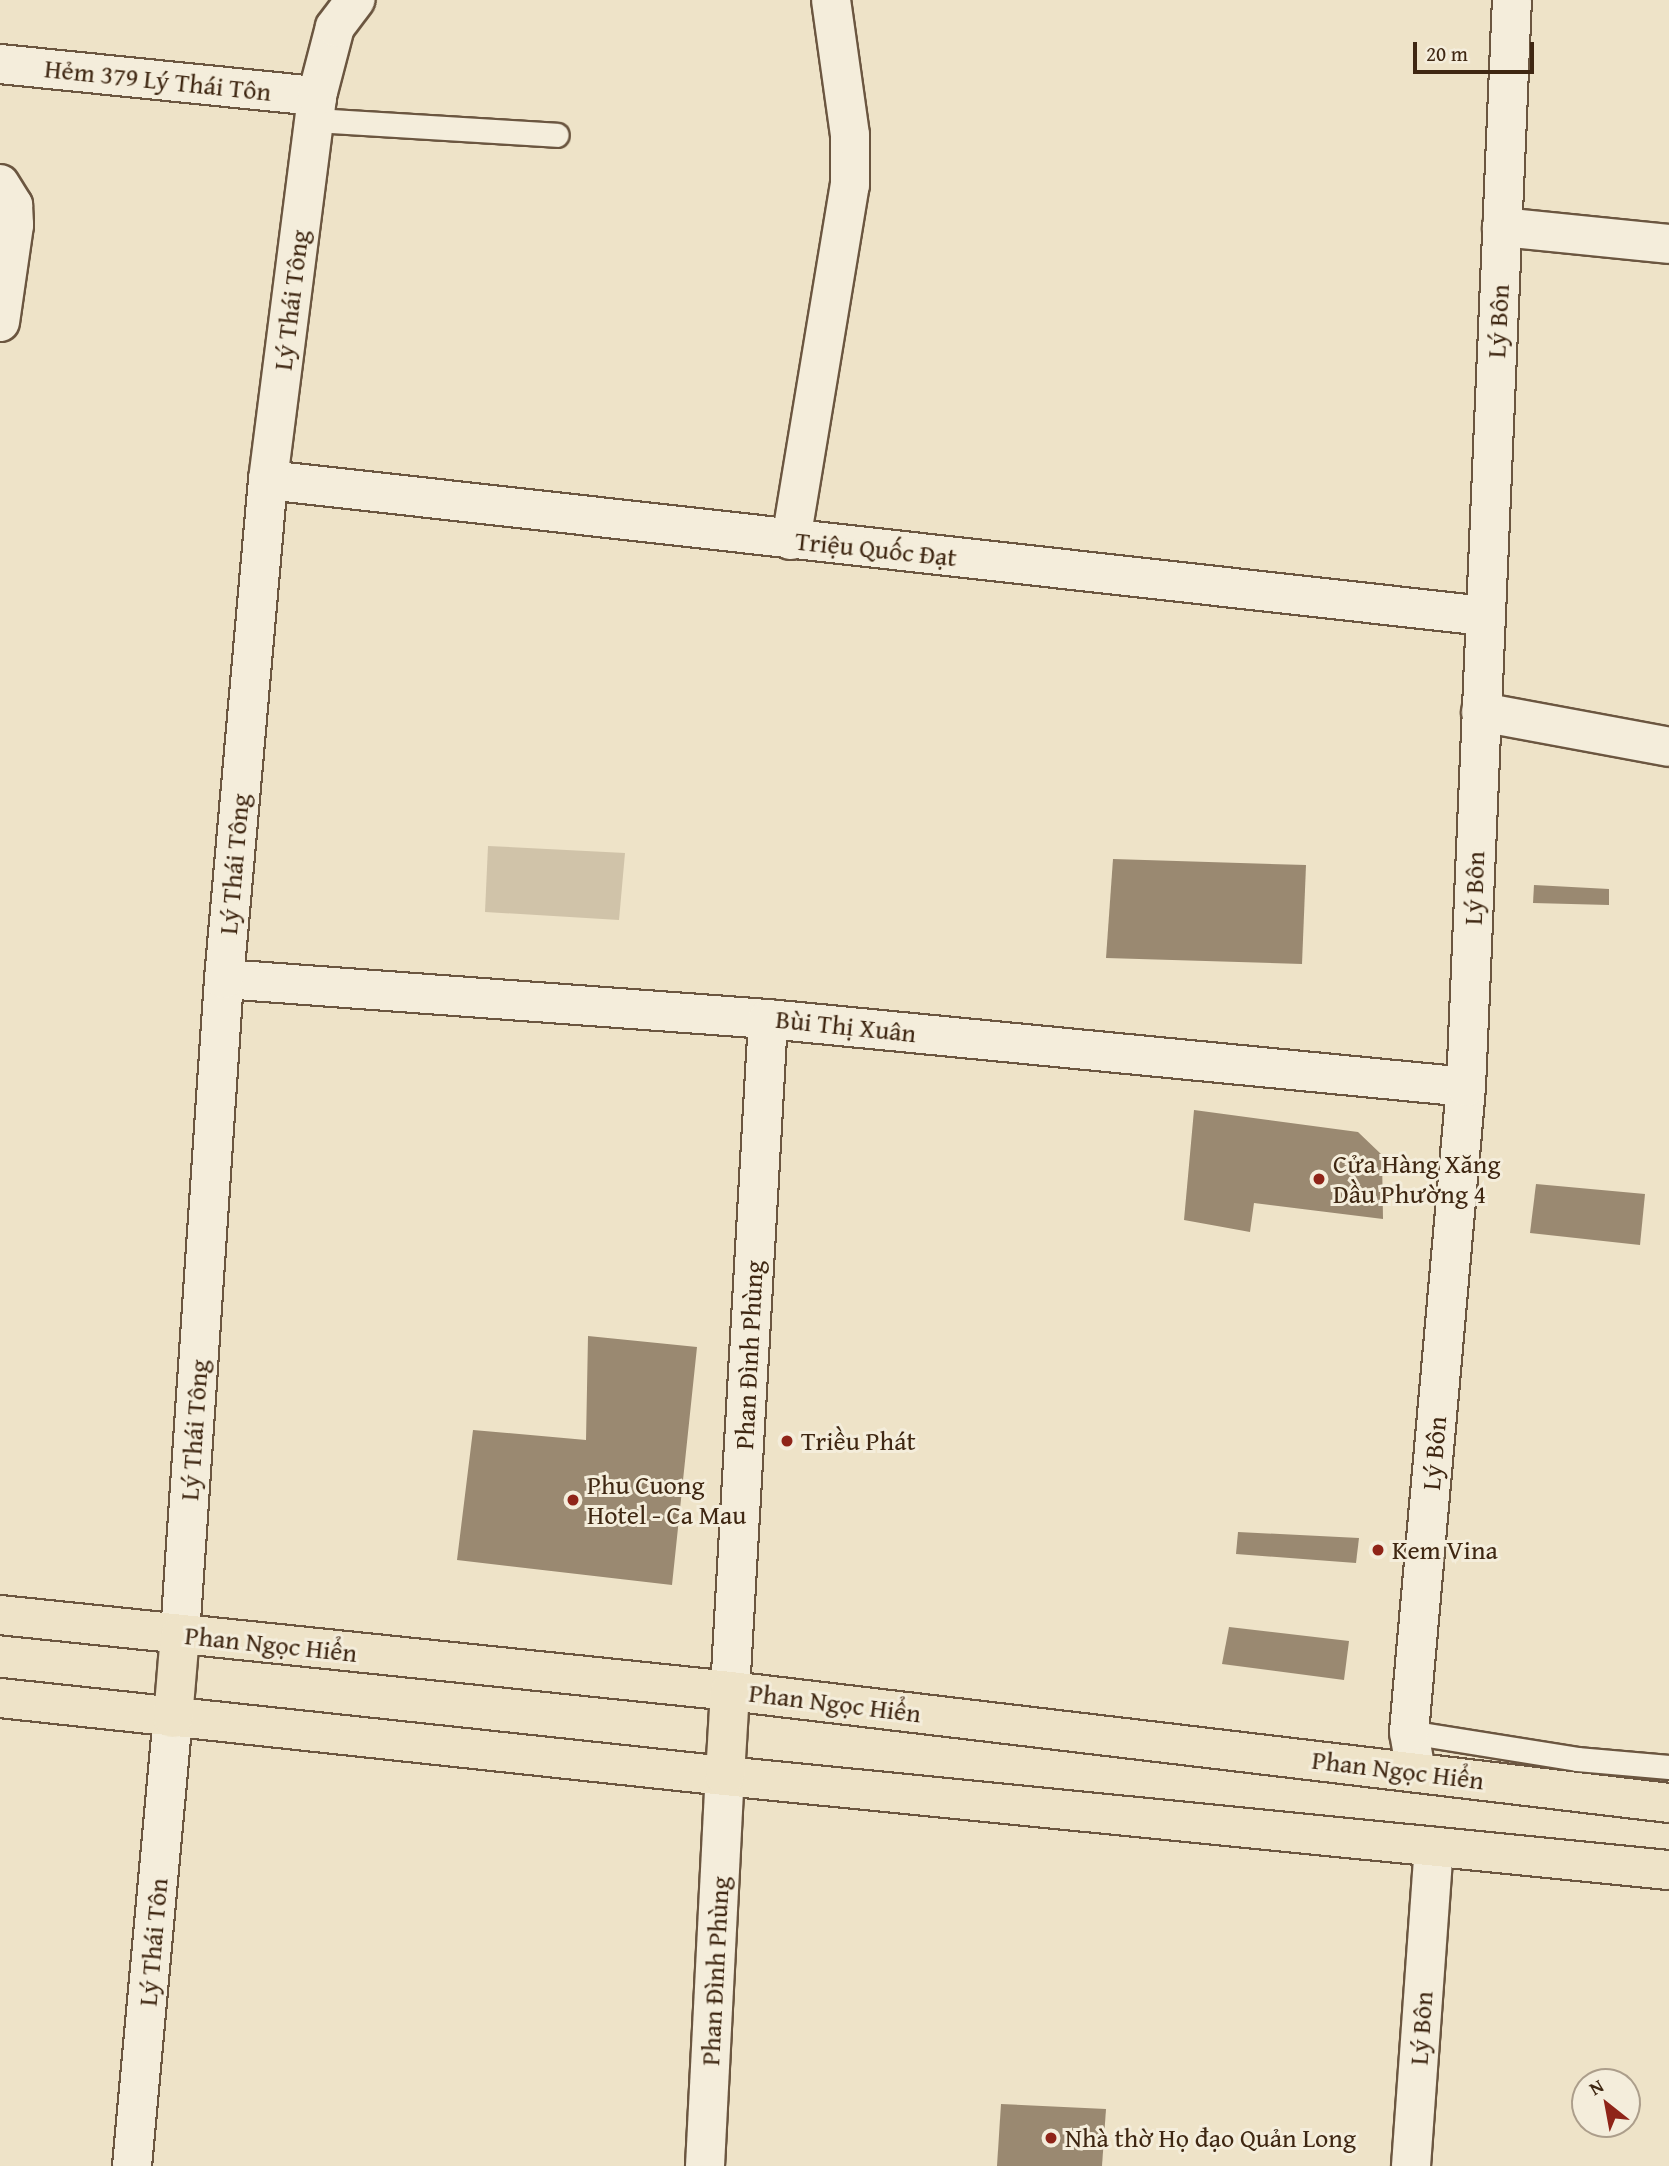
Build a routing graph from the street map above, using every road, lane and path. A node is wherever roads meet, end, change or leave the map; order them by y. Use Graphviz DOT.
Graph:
graph roads {
  1 [pos="355,0"];
  2 [pos="831,0"];
  3 [pos="1512,0"];
  4 [pos="0,64"];
  5 [pos="315,108"];
  6 [pos="557,135"];
  7 [pos="0,184"];
  8 [pos="1502,227"];
  9 [pos="1669,244"];
  10 [pos="0,322"];
  11 [pos="268,480"];
  12 [pos="791,540"];
  13 [pos="1485,616"];
  14 [pos="1481,712"];
  15 [pos="1669,747"];
  16 [pos="224,979"];
  17 [pos="768,1019"];
  18 [pos="1466,1087"];
  19 [pos="0,1615"];
  20 [pos="180,1635"];
  21 [pos="730,1691"];
  22 [pos="0,1698"];
  23 [pos="173,1718"];
  24 [pos="1409,1732"];
  25 [pos="1669,1767"];
  26 [pos="1416,1772"];
  27 [pos="725,1776"];
  28 [pos="1669,1802"];
  29 [pos="1434,1847"];
  30 [pos="1669,1870"];
  31 [pos="132,2166"];
  32 [pos="705,2166"];
  33 [pos="1411,2166"];
  1 -- 5 [label="street, Lý Thái Tông"];
  2 -- 12 [label="street"];
  3 -- 8 [label="street, Lý Bôn"];
  4 -- 5 [label="street, Hẻm 379 Lý Thái Tôn"];
  5 -- 6 [label="lane"];
  5 -- 11 [label="street, Lý Thái Tông"];
  7 -- 10 [label="street"];
  8 -- 9 [label="street"];
  8 -- 13 [label="street, Lý Bôn"];
  11 -- 12 [label="street, Triệu Quốc Đạt"];
  11 -- 16 [label="street, Lý Thái Tông"];
  12 -- 13 [label="street, Triệu Quốc Đạt"];
  13 -- 14 [label="street, Lý Bôn"];
  14 -- 15 [label="street"];
  14 -- 18 [label="street, Lý Bôn"];
  16 -- 17 [label="street, Bùi Thị Xuân"];
  16 -- 20 [label="street, Lý Thái Tông"];
  17 -- 18 [label="street, Bùi Thị Xuân"];
  17 -- 21 [label="street, Phan Đình Phùng"];
  18 -- 24 [label="street, Lý Bôn"];
  19 -- 20 [label="highway, Phan Ngọc Hiển"];
  20 -- 21 [label="highway, Phan Ngọc Hiển"];
  20 -- 23 [label="highway"];
  21 -- 26 [label="highway, Phan Ngọc Hiển"];
  21 -- 27 [label="highway"];
  22 -- 23 [label="highway"];
  23 -- 27 [label="highway"];
  23 -- 31 [label="street, Lý Thái Tôn"];
  24 -- 25 [label="lane"];
  24 -- 26 [label="street, Lý Bôn"];
  26 -- 28 [label="highway, Phan Ngọc Hiển"];
  27 -- 29 [label="highway"];
  27 -- 32 [label="street, Phan Đình Phùng"];
  29 -- 30 [label="highway"];
  29 -- 33 [label="street, Lý Bôn"];
}
